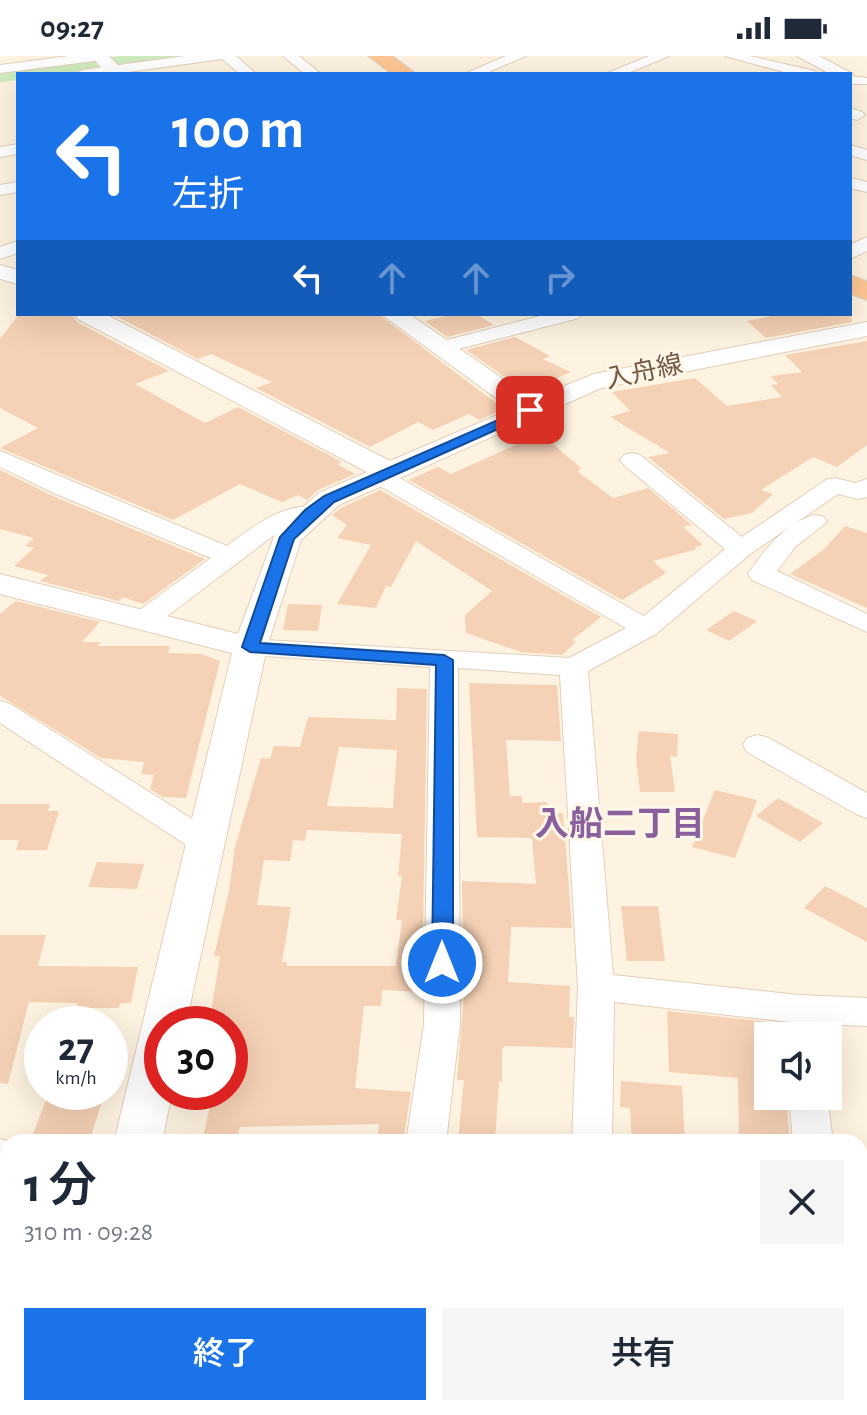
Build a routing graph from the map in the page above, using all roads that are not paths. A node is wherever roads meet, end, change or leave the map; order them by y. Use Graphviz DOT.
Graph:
graph roads {
  1 [pos="217,56"];
  2 [pos="227,56"];
  3 [pos="290,56"];
  4 [pos="378,56"];
  5 [pos="464,56"];
  6 [pos="519,56"];
  7 [pos="662,56"];
  8 [pos="732,56"];
  9 [pos="805,56"];
  10 [pos="106,62"];
  11 [pos="171,62"];
  12 [pos="0,69"];
  13 [pos="86,72"];
  14 [pos="183,72"];
  15 [pos="247,72"];
  16 [pos="311,72"];
  17 [pos="403,72"];
  18 [pos="477,72"];
  19 [pos="618,72"];
  20 [pos="801,72"];
  21 [pos="840,72"];
  22 [pos="92,316"];
  23 [pos="396,316"];
  24 [pos="564,316"];
  25 [pos="867,329"];
  26 [pos="442,347"];
  27 [pos="530,410"];
  28 [pos="0,458"];
  29 [pos="632,460"];
  30 [pos="385,474"];
  31 [pos="864,491"];
  32 [pos="310,513"];
  33 [pos="741,549"];
  34 [pos="228,556"];
  35 [pos="0,584"];
  36 [pos="144,620"];
  37 [pos="867,624"];
  38 [pos="646,628"];
  39 [pos="250,647"];
  40 [pos="444,660"];
  41 [pos="574,667"];
  42 [pos="0,710"];
  43 [pos="758,745"];
  44 [pos="867,807"];
  45 [pos="205,842"];
  46 [pos="596,987"];
  47 [pos="168,1006"];
  48 [pos="867,1012"];
  49 [pos="800,1022"];
  50 [pos="145,1110"];
  51 [pos="810,1110"];
  52 [pos="140,1134"];
  53 [pos="427,1134"];
  54 [pos="592,1134"];
  55 [pos="812,1134"];
  1 -- 11 [label="street"];
  2 -- 15 [label="street"];
  3 -- 16 [label="street"];
  4 -- 17 [label="highway"];
  5 -- 18 [label="street"];
  6 -- 18 [label="street"];
  7 -- 19 [label="street"];
  8 -- 20 [label="street"];
  9 -- 21 [label="street"];
  10 -- 11 [label="street"];
  10 -- 12 [label="street"];
  10 -- 13 [label="street"];
  11 -- 14 [label="street"];
  22 -- 30 [label="street"];
  23 -- 26 [label="street"];
  24 -- 26 [label="street"];
  25 -- 27 [label="street, 入舟線"];
  26 -- 27 [label="street"];
  27 -- 30 [label="street, 入舟線"];
  28 -- 34 [label="street"];
  29 -- 33 [label="street"];
  30 -- 32 [label="street, 入舟線"];
  30 -- 38 [label="street"];
  31 -- 33 [label="street"];
  31 -- 37 [label="street"];
  32 -- 34 [label="street"];
  32 -- 39 [label="street, 入舟線"];
  33 -- 38 [label="street"];
  34 -- 36 [label="street"];
  35 -- 36 [label="street"];
  36 -- 39 [label="street"];
  38 -- 41 [label="street"];
  39 -- 40 [label="street"];
  39 -- 45 [label="street, 入舟線"];
  40 -- 41 [label="street"];
  40 -- 53 [label="street"];
  41 -- 46 [label="street"];
  42 -- 45 [label="street"];
  43 -- 44 [label="street"];
  45 -- 47 [label="street, 入舟線"];
  46 -- 49 [label="street"];
  46 -- 54 [label="street"];
  48 -- 49 [label="street"];
  50 -- 52 [label="street"];
  51 -- 55 [label="street"];
}
